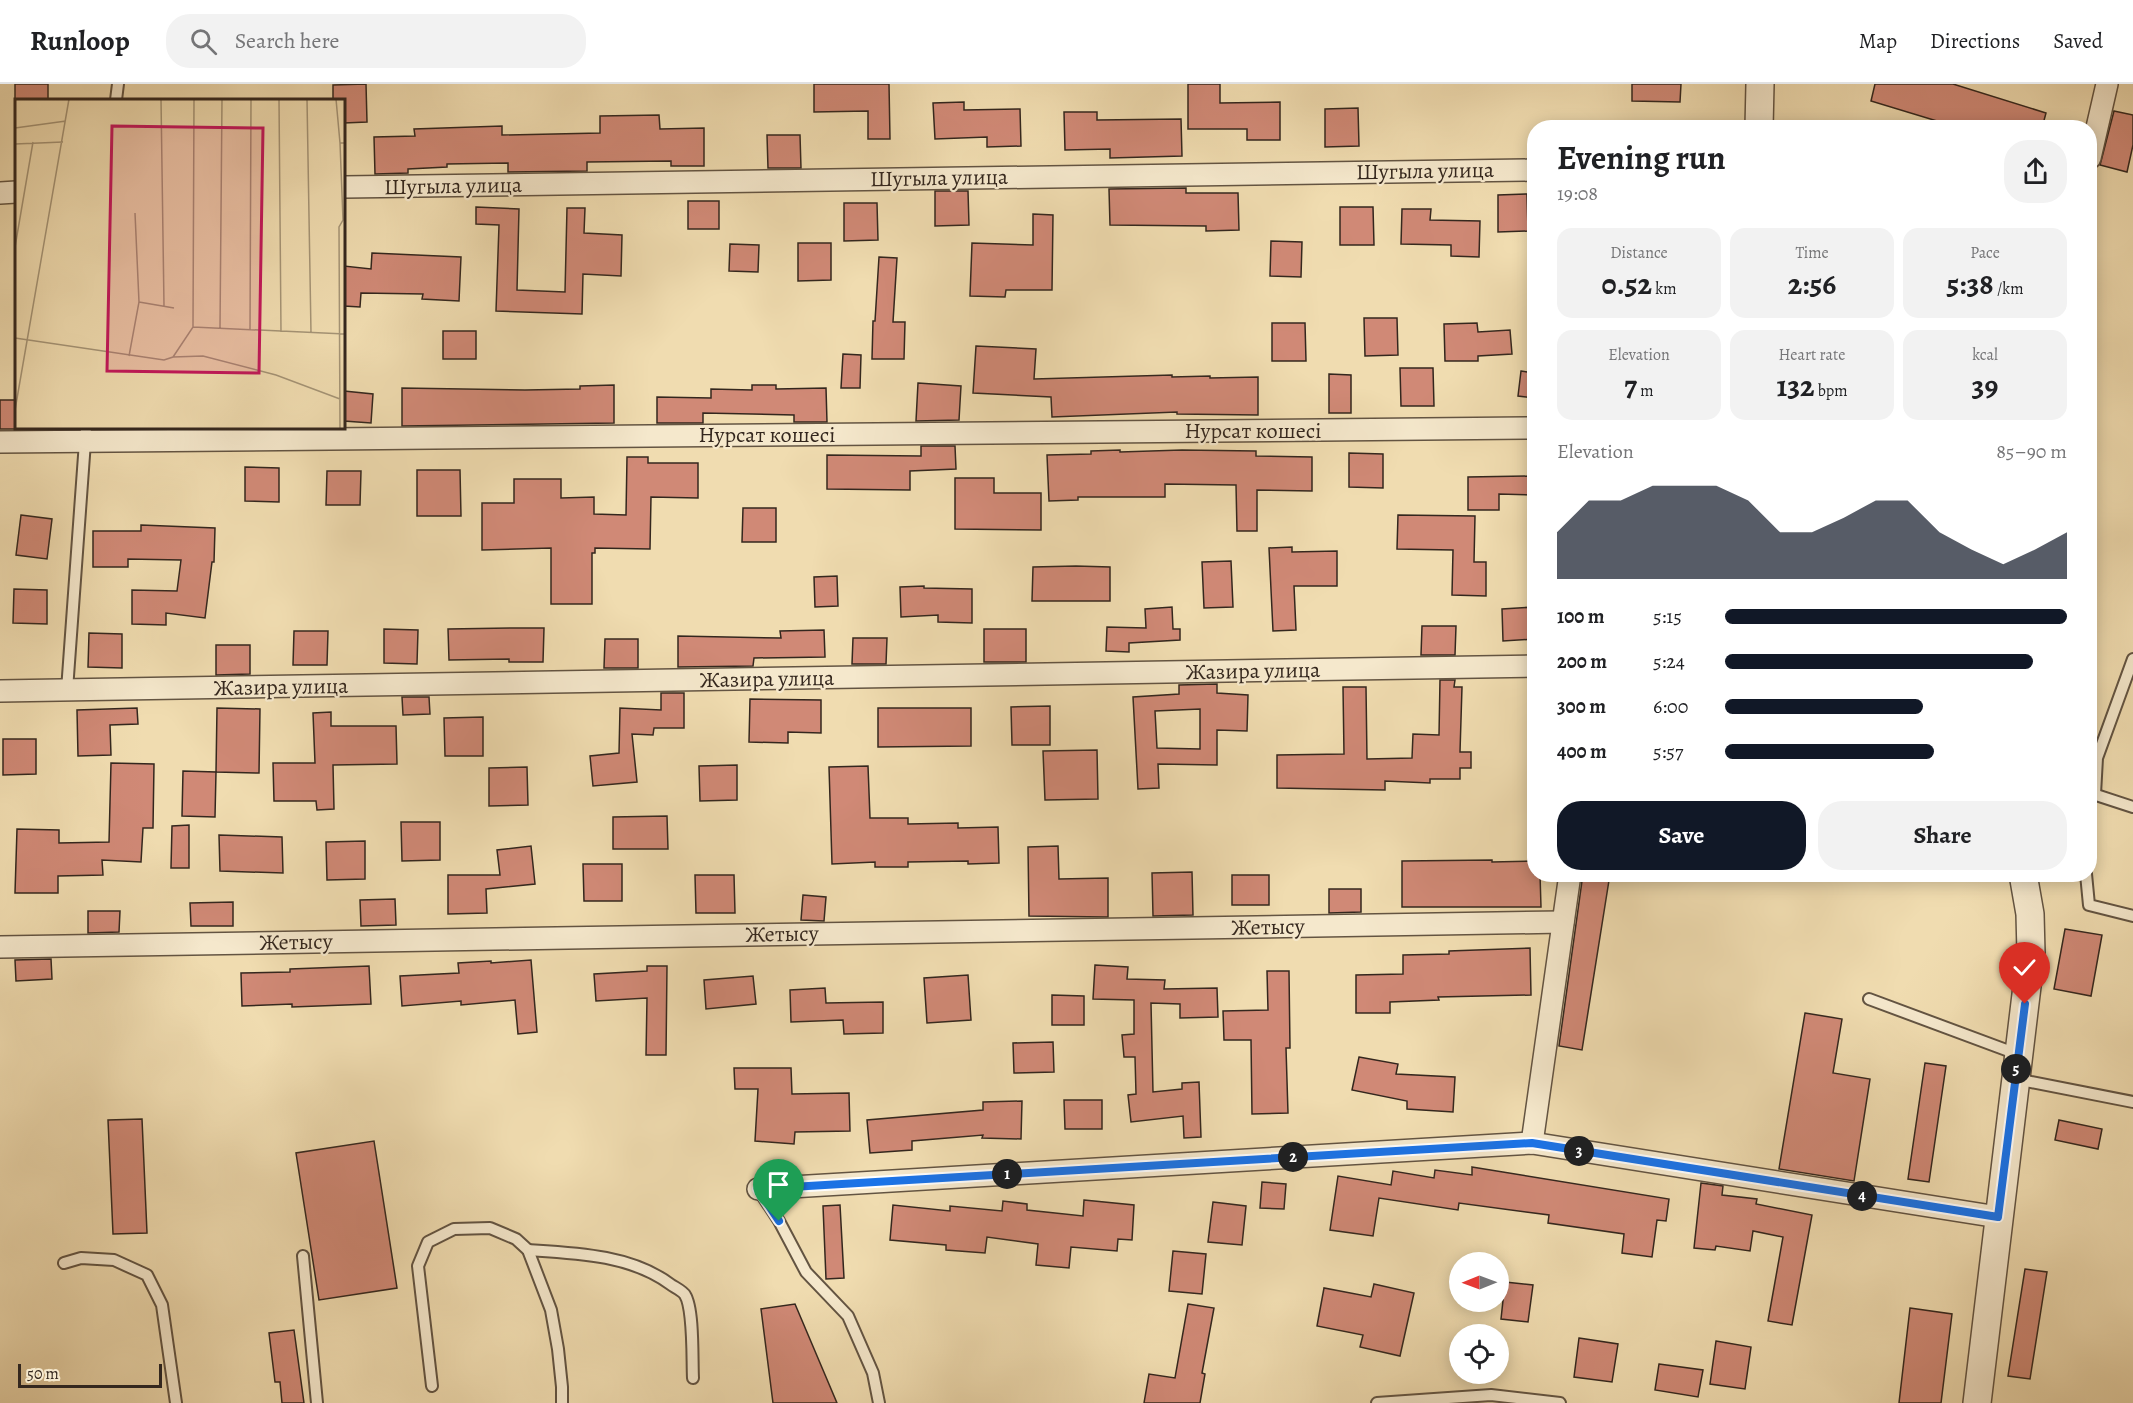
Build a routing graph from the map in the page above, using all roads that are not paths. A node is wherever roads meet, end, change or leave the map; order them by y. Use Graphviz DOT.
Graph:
graph roads {
  1 [pos="118,84"];
  2 [pos="1760,84"];
  3 [pos="2107,84"];
  4 [pos="116,99"];
  5 [pos="1759,120"];
  6 [pos="2097,128"];
  7 [pos="1527,170"];
  8 [pos="345,187"];
  9 [pos="15,192"];
  10 [pos="0,193"];
  11 [pos="1527,428"];
  12 [pos="85,434"];
  13 [pos="0,442"];
  14 [pos="2133,659"];
  15 [pos="1527,666"];
  16 [pos="67,690"];
  17 [pos="0,691"];
  18 [pos="2097,758"];
  19 [pos="2097,795"];
  20 [pos="2133,807"];
  21 [pos="1569,882"];
  22 [pos="2024,882"];
  23 [pos="2087,882"];
  24 [pos="2133,916"];
  25 [pos="1563,922"];
  26 [pos="0,947"];
  27 [pos="1869,999"];
  28 [pos="2017,1067"];
  29 [pos="2133,1102"];
  30 [pos="1532,1143"];
  31 [pos="758,1189"];
  32 [pos="1998,1217"];
  33 [pos="528,1250"];
  34 [pos="303,1256"];
  35 [pos="64,1263"];
  36 [pos="693,1378"];
  37 [pos="432,1386"];
  38 [pos="1403,1402"];
  39 [pos="176,1403"];
  40 [pos="317,1403"];
  41 [pos="562,1403"];
  42 [pos="879,1403"];
  43 [pos="1377,1403"];
  44 [pos="1560,1403"];
  45 [pos="1977,1403"];
  1 -- 4 [label="lane"];
  2 -- 5 [label="street"];
  3 -- 6 [label="street"];
  7 -- 8 [label="street, Шугыла улица"];
  9 -- 10 [label="street"];
  11 -- 12 [label="street, Нурсат кошесi"];
  12 -- 13 [label="street, Нурсат кошесi"];
  12 -- 16 [label="lane"];
  14 -- 18 [label="lane"];
  15 -- 16 [label="street, Жазира улица"];
  16 -- 17 [label="street, Жазира улица"];
  19 -- 20 [label="lane"];
  21 -- 25 [label="street"];
  22 -- 28 [label="street"];
  23 -- 24 [label="lane"];
  25 -- 26 [label="street, Жетысу"];
  25 -- 30 [label="street"];
  27 -- 28 [label="lane"];
  28 -- 29 [label="lane"];
  28 -- 32 [label="street"];
  30 -- 31 [label="street"];
  30 -- 32 [label="street"];
  31 -- 42 [label="lane"];
  32 -- 45 [label="street"];
  33 -- 36 [label="lane"];
  33 -- 37 [label="lane"];
  33 -- 41 [label="lane"];
  34 -- 40 [label="lane"];
  35 -- 39 [label="lane"];
  38 -- 43 [label="lane"];
  38 -- 44 [label="lane"];
}
